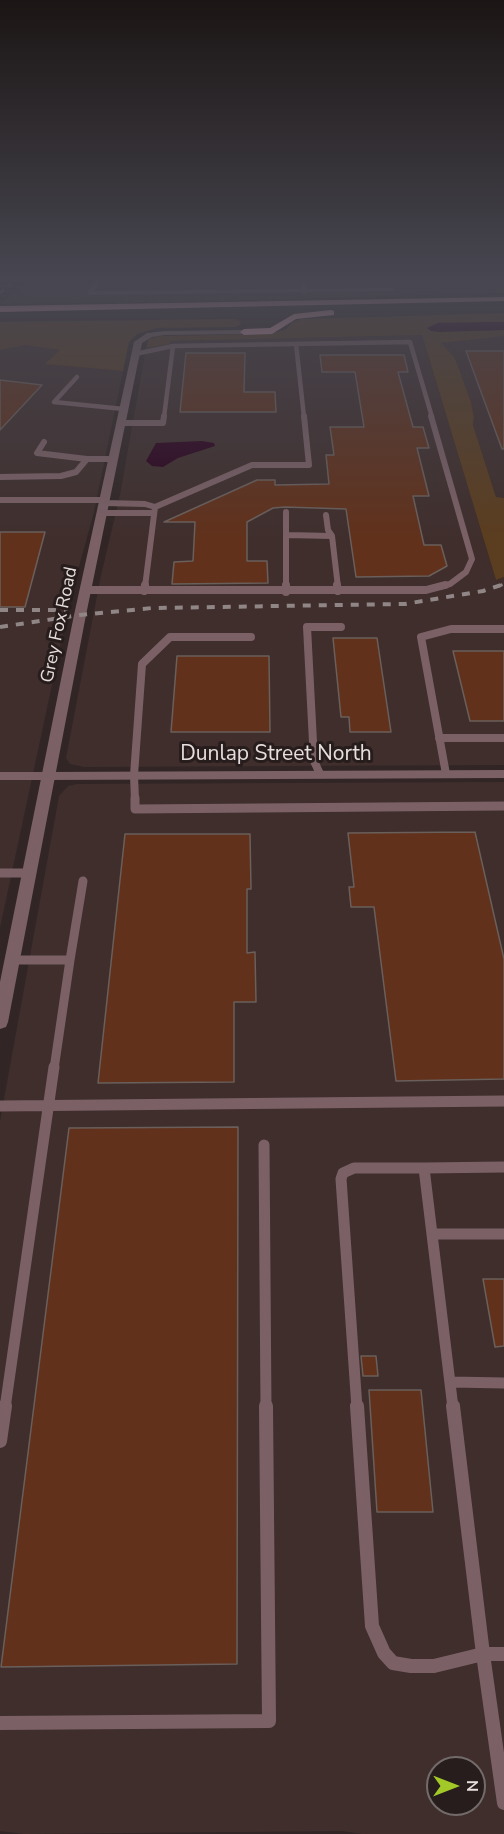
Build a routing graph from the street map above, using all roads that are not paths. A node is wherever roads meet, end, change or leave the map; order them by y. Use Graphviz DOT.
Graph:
graph roads {
  1 [pos="132,368"];
  2 [pos="170,368"];
  3 [pos="299,368"];
  4 [pos="417,368"];
  5 [pos="77,377"];
  6 [pos="124,409"];
  7 [pos="121,423"];
  8 [pos="44,442"];
  9 [pos="87,459"];
  10 [pos="114,459"];
  11 [pos="0,477"];
  12 [pos="0,500"];
  13 [pos="105,506"];
  14 [pos="154,510"];
  15 [pos="286,512"];
  16 [pos="326,514"];
  17 [pos="287,536"];
  18 [pos="332,536"];
  19 [pos="86,591"];
  20 [pos="144,591"];
  21 [pos="338,591"];
  22 [pos="286,592"];
  23 [pos="340,627"];
  24 [pos="504,629"];
  25 [pos="251,637"];
  26 [pos="440,738"];
  27 [pos="504,738"];
  28 [pos="320,774"];
  29 [pos="446,774"];
  30 [pos="504,774"];
  31 [pos="134,775"];
  32 [pos="0,776"];
  33 [pos="48,776"];
  34 [pos="504,806"];
  35 [pos="0,873"];
  36 [pos="29,873"];
  37 [pos="83,882"];
  38 [pos="13,960"];
  39 [pos="70,960"];
  40 [pos="0,1022"];
  41 [pos="504,1101"];
  42 [pos="50,1104"];
  43 [pos="0,1106"];
  44 [pos="264,1145"];
  45 [pos="504,1167"];
  46 [pos="424,1168"];
  47 [pos="433,1234"];
  48 [pos="504,1234"];
  49 [pos="6,1360"];
  50 [pos="452,1382"];
  51 [pos="504,1383"];
  52 [pos="0,1441"];
  53 [pos="483,1654"];
  54 [pos="504,1654"];
  55 [pos="0,1723"];
  56 [pos="504,1803"];
  1 -- 6 [label="street, Grey Fox Road"];
  2 -- 7 [label="lane"];
  3 -- 14 [label="lane"];
  4 -- 21 [label="lane"];
  5 -- 6 [label="lane"];
  6 -- 7 [label="street, Grey Fox Road"];
  7 -- 10 [label="street, Grey Fox Road"];
  8 -- 9 [label="lane"];
  9 -- 10 [label="lane"];
  9 -- 11 [label="lane"];
  10 -- 13 [label="street, Grey Fox Road"];
  12 -- 13 [label="lane"];
  13 -- 14 [label="lane"];
  13 -- 14 [label="lane"];
  13 -- 19 [label="street, Grey Fox Road"];
  14 -- 20 [label="lane"];
  15 -- 17 [label="lane"];
  16 -- 18 [label="lane"];
  17 -- 18 [label="lane"];
  17 -- 22 [label="lane"];
  18 -- 21 [label="lane"];
  19 -- 20 [label="lane"];
  19 -- 33 [label="street, Grey Fox Road"];
  20 -- 22 [label="lane"];
  21 -- 22 [label="lane"];
  23 -- 28 [label="lane"];
  24 -- 26 [label="lane"];
  25 -- 31 [label="lane"];
  26 -- 27 [label="lane"];
  26 -- 29 [label="lane"];
  28 -- 29 [label="street, Dunlap Street North"];
  28 -- 31 [label="street, Dunlap Street North"];
  29 -- 30 [label="street, Dunlap Street North"];
  31 -- 33 [label="street, Dunlap Street North"];
  31 -- 34 [label="lane"];
  32 -- 33 [label="lane"];
  33 -- 36 [label="street, Grey Fox Road"];
  35 -- 36 [label="lane"];
  36 -- 38 [label="street, Grey Fox Road"];
  37 -- 39 [label="lane"];
  38 -- 39 [label="lane"];
  38 -- 40 [label="street, Grey Fox Road"];
  39 -- 42 [label="lane"];
  41 -- 42 [label="lane"];
  42 -- 43 [label="lane"];
  42 -- 49 [label="lane"];
  44 -- 55 [label="lane"];
  45 -- 46 [label="lane"];
  46 -- 47 [label="lane"];
  46 -- 53 [label="lane"];
  47 -- 48 [label="lane"];
  47 -- 50 [label="lane"];
  49 -- 52 [label="lane"];
  50 -- 51 [label="lane"];
  50 -- 53 [label="lane"];
  53 -- 54 [label="lane"];
  53 -- 56 [label="lane"];
}
